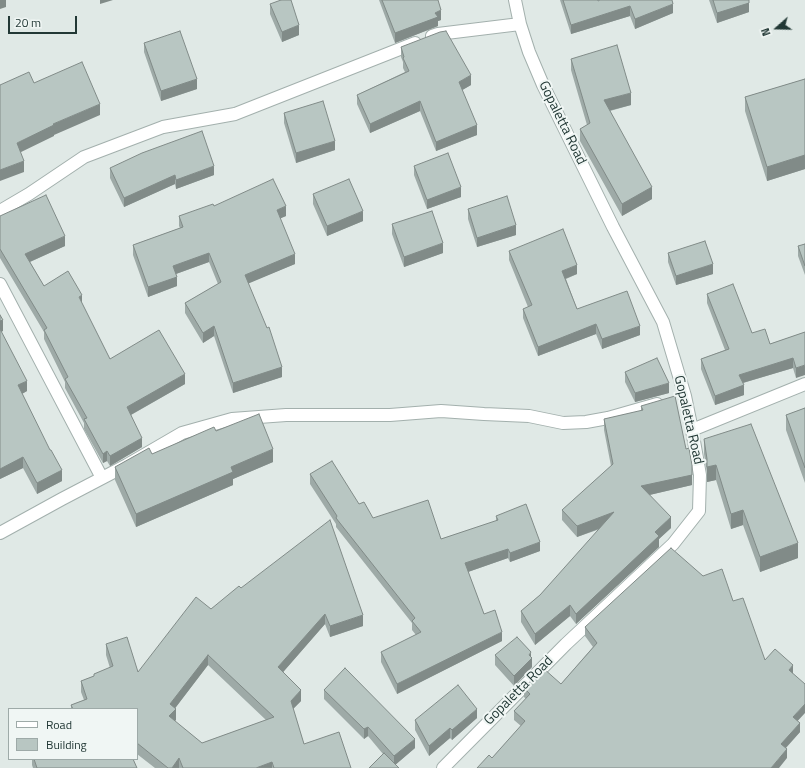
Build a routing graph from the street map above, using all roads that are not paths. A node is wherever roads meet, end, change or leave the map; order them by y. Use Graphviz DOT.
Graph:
graph roads {
  1 [pos="515,0"];
  2 [pos="520,24"];
  3 [pos="0,211"];
  4 [pos="0,284"];
  5 [pos="805,384"];
  6 [pos="677,399"];
  7 [pos="692,430"];
  8 [pos="102,478"];
  9 [pos="0,533"];
  10 [pos="443,768"];
  1 -- 2 [label="street, Gopaletta Road"];
  2 -- 3 [label="street"];
  2 -- 6 [label="street, Gopaletta Road"];
  4 -- 8 [label="street"];
  5 -- 7 [label="street"];
  6 -- 7 [label="street, Gopaletta Road"];
  6 -- 8 [label="street"];
  7 -- 10 [label="street, Gopaletta Road"];
  8 -- 9 [label="street"];
}
